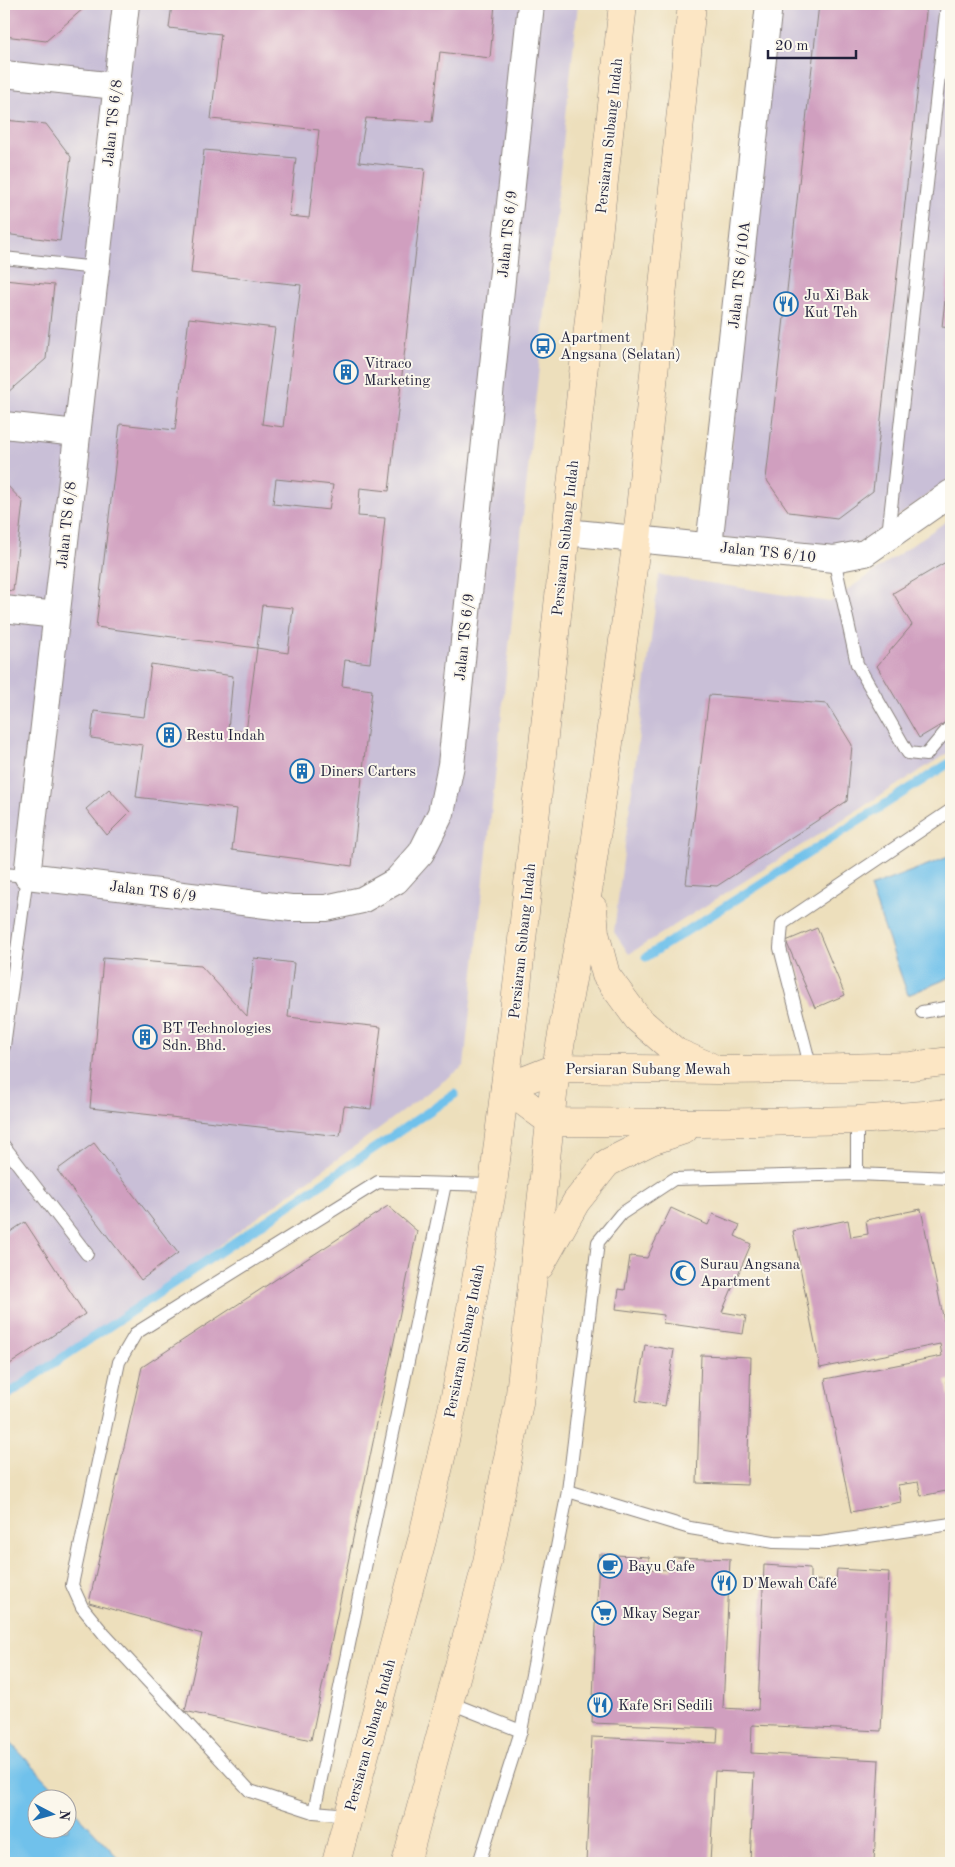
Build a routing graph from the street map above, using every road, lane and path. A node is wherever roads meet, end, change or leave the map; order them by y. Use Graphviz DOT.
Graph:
graph roads {
  1 [pos="126,4"];
  2 [pos="531,4"];
  3 [pos="624,4"];
  4 [pos="692,4"];
  5 [pos="769,4"];
  6 [pos="947,4"];
  7 [pos="4,74"];
  8 [pos="116,86"];
  9 [pos="4,258"];
  10 [pos="96,268"];
  11 [pos="4,425"];
  12 [pos="77,433"];
  13 [pos="951,492"];
  14 [pos="566,532"];
  15 [pos="888,536"];
  16 [pos="637,539"];
  17 [pos="709,546"];
  18 [pos="834,559"];
  19 [pos="4,609"];
  20 [pos="56,615"];
  21 [pos="951,725"];
  22 [pos="951,810"];
  23 [pos="591,874"];
  24 [pos="15,875"];
  25 [pos="951,1007"];
  26 [pos="922,1012"];
  27 [pos="4,1046"];
  28 [pos="951,1061"];
  29 [pos="556,1068"];
  30 [pos="811,1069"];
  31 [pos="717,1070"];
  32 [pos="505,1088"];
  33 [pos="951,1113"];
  34 [pos="857,1120"];
  35 [pos="551,1122"];
  36 [pos="704,1123"];
  37 [pos="4,1146"];
  38 [pos="857,1174"];
  39 [pos="951,1178"];
  40 [pos="445,1184"];
  41 [pos="493,1185"];
  42 [pos="87,1254"];
  43 [pos="534,1275"];
  44 [pos="568,1491"];
  45 [pos="951,1524"];
  46 [pos="448,1702"];
  47 [pos="522,1731"];
  48 [pos="314,1812"];
  49 [pos="349,1815"];
  50 [pos="336,1863"];
  51 [pos="406,1863"];
  52 [pos="479,1863"];
  1 -- 8 [label="street, Jalan TS 6/8"];
  2 -- 24 [label="street, Jalan TS 6/9"];
  3 -- 14 [label="main road, Persiaran Subang Indah"];
  4 -- 16 [label="main road"];
  5 -- 17 [label="street, Jalan TS 6/10A"];
  6 -- 15 [label="lane"];
  7 -- 8 [label="street"];
  8 -- 10 [label="street, Jalan TS 6/8"];
  9 -- 10 [label="lane"];
  10 -- 12 [label="street, Jalan TS 6/8"];
  11 -- 12 [label="street"];
  12 -- 20 [label="street, Jalan TS 6/8"];
  13 -- 15 [label="street, Jalan TS 6/10"];
  14 -- 16 [label="street, Jalan TS 6/10"];
  14 -- 32 [label="main road, Persiaran Subang Indah"];
  15 -- 18 [label="street, Jalan TS 6/10"];
  16 -- 17 [label="street, Jalan TS 6/10"];
  16 -- 23 [label="main road"];
  17 -- 18 [label="street, Jalan TS 6/10"];
  18 -- 21 [label="lane"];
  19 -- 20 [label="street"];
  20 -- 24 [label="street, Jalan TS 6/8"];
  22 -- 30 [label="lane"];
  23 -- 29 [label="main road"];
  23 -- 31 [label="main road"];
  24 -- 27 [label="lane, Jalan TS 6/8"];
  25 -- 26 [label="lane"];
  28 -- 30 [label="main road, Persiaran Subang Mewah"];
  29 -- 31 [label="main road, Persiaran Subang Mewah"];
  29 -- 32 [label="main road, Persiaran Subang Mewah"];
  29 -- 35 [label="main road"];
  30 -- 31 [label="main road, Persiaran Subang Mewah"];
  32 -- 35 [label="main road"];
  32 -- 41 [label="main road, Persiaran Subang Indah"];
  33 -- 34 [label="main road"];
  34 -- 36 [label="main road"];
  34 -- 38 [label="lane"];
  35 -- 36 [label="main road"];
  35 -- 43 [label="main road"];
  36 -- 43 [label="main road"];
  37 -- 42 [label="lane"];
  38 -- 39 [label="lane"];
  38 -- 44 [label="lane"];
  40 -- 41 [label="lane"];
  40 -- 48 [label="lane"];
  40 -- 48 [label="lane"];
  41 -- 49 [label="main road, Persiaran Subang Indah"];
  43 -- 46 [label="main road"];
  44 -- 45 [label="lane"];
  44 -- 47 [label="lane"];
  46 -- 47 [label="lane"];
  46 -- 51 [label="main road"];
  47 -- 52 [label="lane"];
  48 -- 49 [label="lane"];
  49 -- 50 [label="main road, Persiaran Subang Indah"];
}
